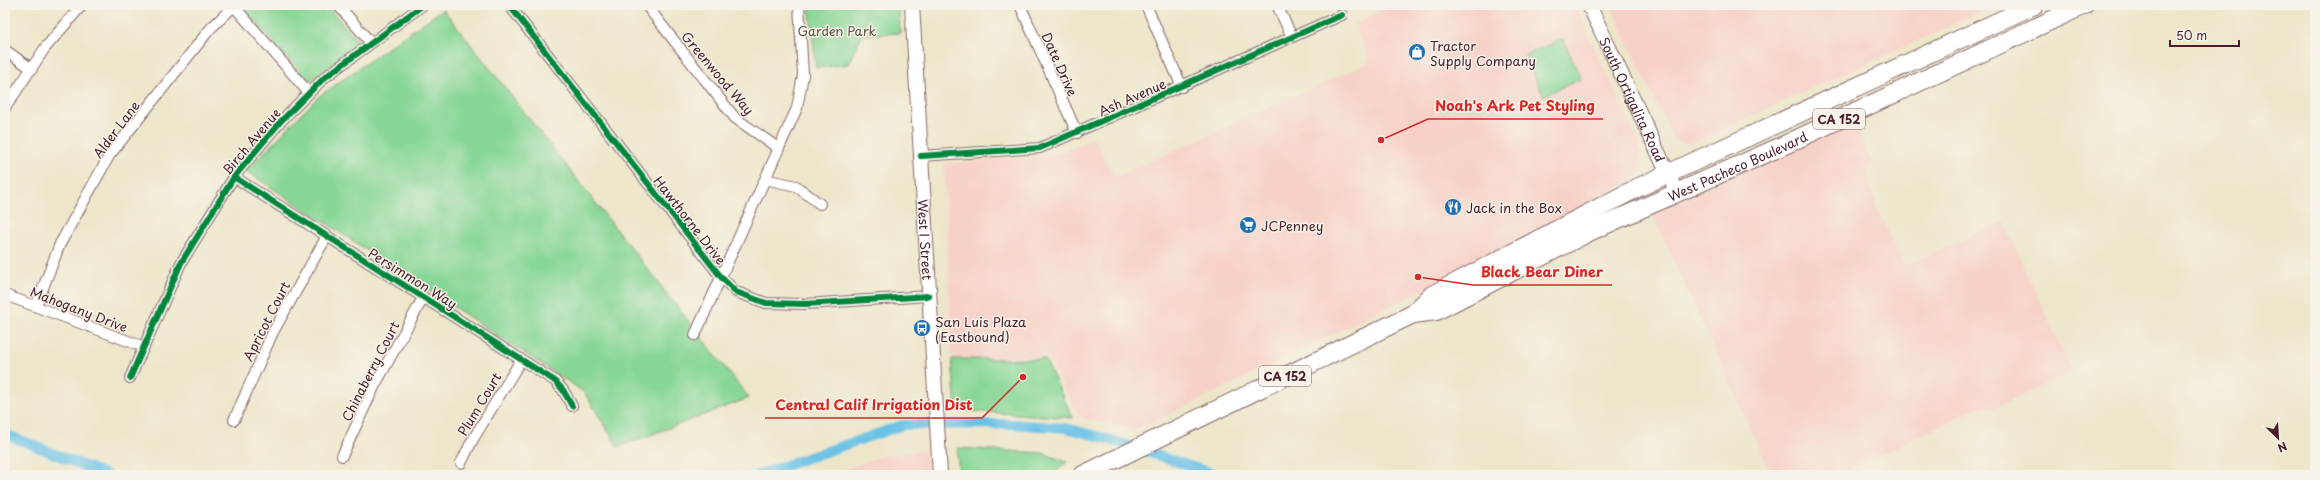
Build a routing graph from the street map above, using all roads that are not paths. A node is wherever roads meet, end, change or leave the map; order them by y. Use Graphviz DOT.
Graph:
graph roads {
  1 [pos="82,5"];
  2 [pos="233,5"];
  3 [pos="338,5"];
  4 [pos="423,5"];
  5 [pos="509,5"];
  6 [pos="646,5"];
  7 [pos="799,5"];
  8 [pos="912,5"];
  9 [pos="1020,5"];
  10 [pos="1146,5"];
  11 [pos="1277,5"];
  12 [pos="1589,5"];
  13 [pos="2034,5"];
  14 [pos="2084,5"];
  15 [pos="1342,15"];
  16 [pos="1981,29"];
  17 [pos="1292,37"];
  18 [pos="371,43"];
  19 [pos="5,50"];
  20 [pos="32,69"];
  21 [pos="1182,86"];
  22 [pos="309,93"];
  23 [pos="5,108"];
  24 [pos="1828,124"];
  25 [pos="1077,133"];
  26 [pos="778,148"];
  27 [pos="921,156"];
  28 [pos="1668,174"];
  29 [pos="234,177"];
  30 [pos="765,179"];
  31 [pos="1677,193"];
  32 [pos="820,204"];
  33 [pos="327,236"];
  34 [pos="721,277"];
  35 [pos="5,295"];
  36 [pos="929,296"];
  37 [pos="423,298"];
  38 [pos="36,306"];
  39 [pos="1413,314"];
  40 [pos="695,335"];
  41 [pos="144,347"];
  42 [pos="521,360"];
  43 [pos="130,378"];
  44 [pos="572,406"];
  45 [pos="234,420"];
  46 [pos="342,456"];
  47 [pos="462,463"];
  48 [pos="940,475"];
  49 [pos="1083,475"];
  1 -- 20 [label="street"];
  2 -- 22 [label="street"];
  2 -- 38 [label="street, Alder Lane"];
  3 -- 18 [label="street"];
  4 -- 18 [label="street, Birch Avenue"];
  5 -- 34 [label="street, Hawthorne Drive"];
  6 -- 26 [label="street, Greenwood Way"];
  7 -- 26 [label="street"];
  8 -- 27 [label="street, West I Street"];
  9 -- 25 [label="street, Date Drive"];
  10 -- 21 [label="street"];
  11 -- 17 [label="street"];
  12 -- 28 [label="street, South Ortigalita Road"];
  13 -- 16 [label="highway, West Pacheco Boulevard / CA 152"];
  14 -- 24 [label="highway, West Pacheco Boulevard / CA 152"];
  15 -- 17 [label="street, Ash Avenue"];
  16 -- 24 [label="highway"];
  16 -- 28 [label="highway, West Pacheco Boulevard / CA 152"];
  17 -- 21 [label="street, Ash Avenue"];
  18 -- 22 [label="street, Birch Avenue"];
  19 -- 20 [label="street"];
  20 -- 23 [label="street"];
  21 -- 25 [label="street, Ash Avenue"];
  22 -- 29 [label="street, Birch Avenue"];
  24 -- 31 [label="highway, West Pacheco Boulevard / CA 152"];
  25 -- 27 [label="street, Ash Avenue"];
  26 -- 30 [label="street"];
  27 -- 36 [label="street, West I Street"];
  28 -- 31 [label="street, South Ortigalita Road"];
  28 -- 39 [label="highway, West Pacheco Boulevard / CA 152"];
  29 -- 33 [label="street, Persimmon Way"];
  29 -- 41 [label="street, Birch Avenue"];
  30 -- 32 [label="street"];
  30 -- 34 [label="street"];
  31 -- 39 [label="highway, West Pacheco Boulevard / CA 152"];
  33 -- 37 [label="street, Persimmon Way"];
  33 -- 45 [label="street, Apricot Court"];
  34 -- 36 [label="street, Hawthorne Drive"];
  34 -- 40 [label="street"];
  35 -- 38 [label="street, Mahogany Drive"];
  36 -- 48 [label="street, West I Street"];
  37 -- 42 [label="street, Persimmon Way"];
  37 -- 46 [label="street, Chinaberry Court"];
  38 -- 41 [label="street, Mahogany Drive"];
  39 -- 49 [label="highway, West Pacheco Boulevard / CA 152"];
  41 -- 43 [label="street, Birch Avenue"];
  42 -- 44 [label="street, Persimmon Way"];
  42 -- 47 [label="street, Plum Court"];
}
